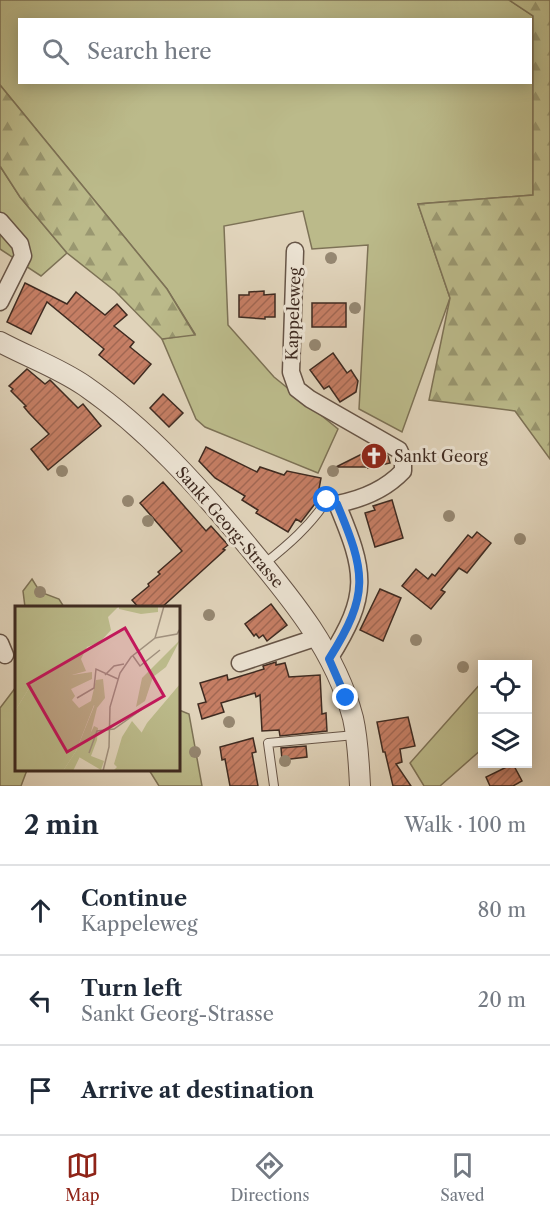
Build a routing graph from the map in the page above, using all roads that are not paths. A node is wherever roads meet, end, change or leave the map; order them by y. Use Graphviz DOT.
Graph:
graph roads {
  1 [pos="0,221"];
  2 [pos="295,251"];
  3 [pos="0,302"];
  4 [pos="0,342"];
  5 [pos="337,504"];
  6 [pos="264,565"];
  7 [pos="318,637"];
  8 [pos="329,659"];
  9 [pos="240,663"];
  10 [pos="356,735"];
  11 [pos="274,786"];
  12 [pos="360,786"];
  1 -- 3 [label="street"];
  2 -- 5 [label="street, Kappeleweg"];
  4 -- 6 [label="street, Sankt Georg-Strasse"];
  5 -- 6 [label="lane"];
  5 -- 8 [label="street"];
  6 -- 7 [label="street, Sankt Georg-Strasse"];
  7 -- 8 [label="street, Sankt Georg-Strasse"];
  7 -- 9 [label="street"];
  8 -- 10 [label="street, Sankt Georg-Strasse"];
  10 -- 11 [label="lane"];
  10 -- 12 [label="street, Sankt Georg-Strasse"];
}
